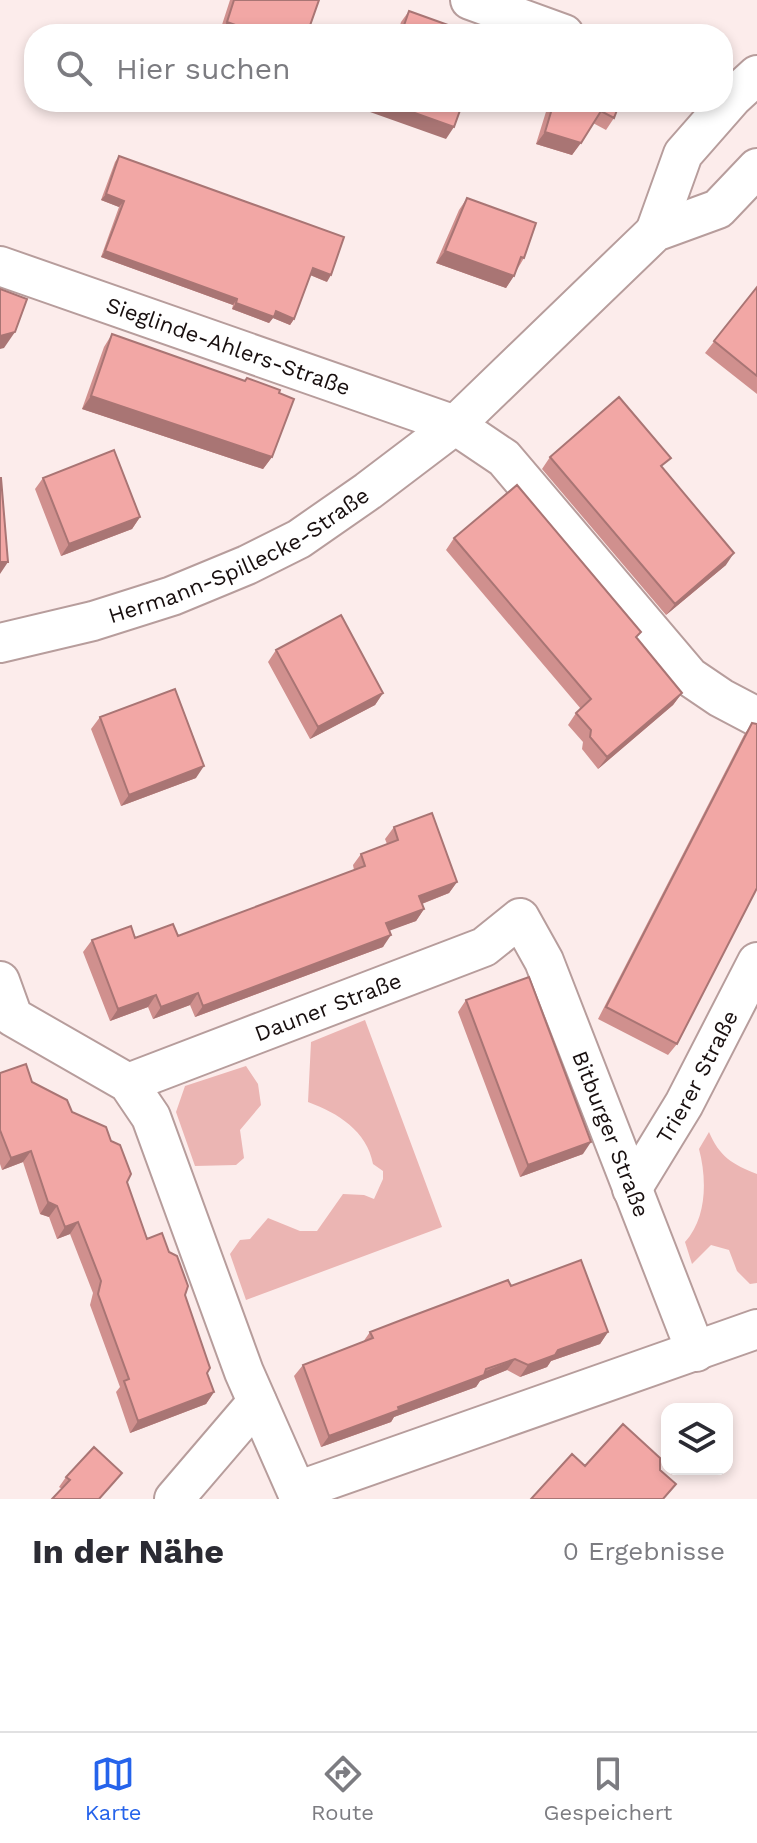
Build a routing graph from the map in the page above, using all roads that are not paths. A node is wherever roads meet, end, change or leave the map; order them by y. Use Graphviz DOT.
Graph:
graph roads {
  1 [pos="470,0"];
  2 [pos="536,24"];
  3 [pos="718,112"];
  4 [pos="757,168"];
  5 [pos="655,232"];
  6 [pos="0,266"];
  7 [pos="455,425"];
  8 [pos="0,643"];
  9 [pos="757,717"];
  10 [pos="520,918"];
  11 [pos="757,962"];
  12 [pos="0,981"];
  13 [pos="6,1019"];
  14 [pos="128,1083"];
  15 [pos="632,1189"];
  16 [pos="757,1329"];
  17 [pos="696,1352"];
  18 [pos="257,1402"];
  19 [pos="298,1495"];
  20 [pos="174,1499"];
  1 -- 2 [label="street"];
  3 -- 5 [label="street, Hermann-Spillecke-Straße"];
  4 -- 5 [label="street, Hermann-Spillecke-Straße"];
  5 -- 7 [label="street, Hermann-Spillecke-Straße"];
  6 -- 7 [label="street, Sieglinde-Ahlers-Straße"];
  7 -- 8 [label="street, Hermann-Spillecke-Straße"];
  7 -- 9 [label="street"];
  10 -- 14 [label="street, Dauner Straße"];
  10 -- 15 [label="street, Bitburger Straße"];
  11 -- 15 [label="street, Trierer Straße"];
  12 -- 13 [label="street"];
  13 -- 14 [label="street"];
  14 -- 18 [label="street"];
  15 -- 17 [label="street, Bitburger Straße"];
  16 -- 17 [label="street"];
  17 -- 19 [label="street"];
  18 -- 19 [label="street"];
  18 -- 20 [label="street"];
}
